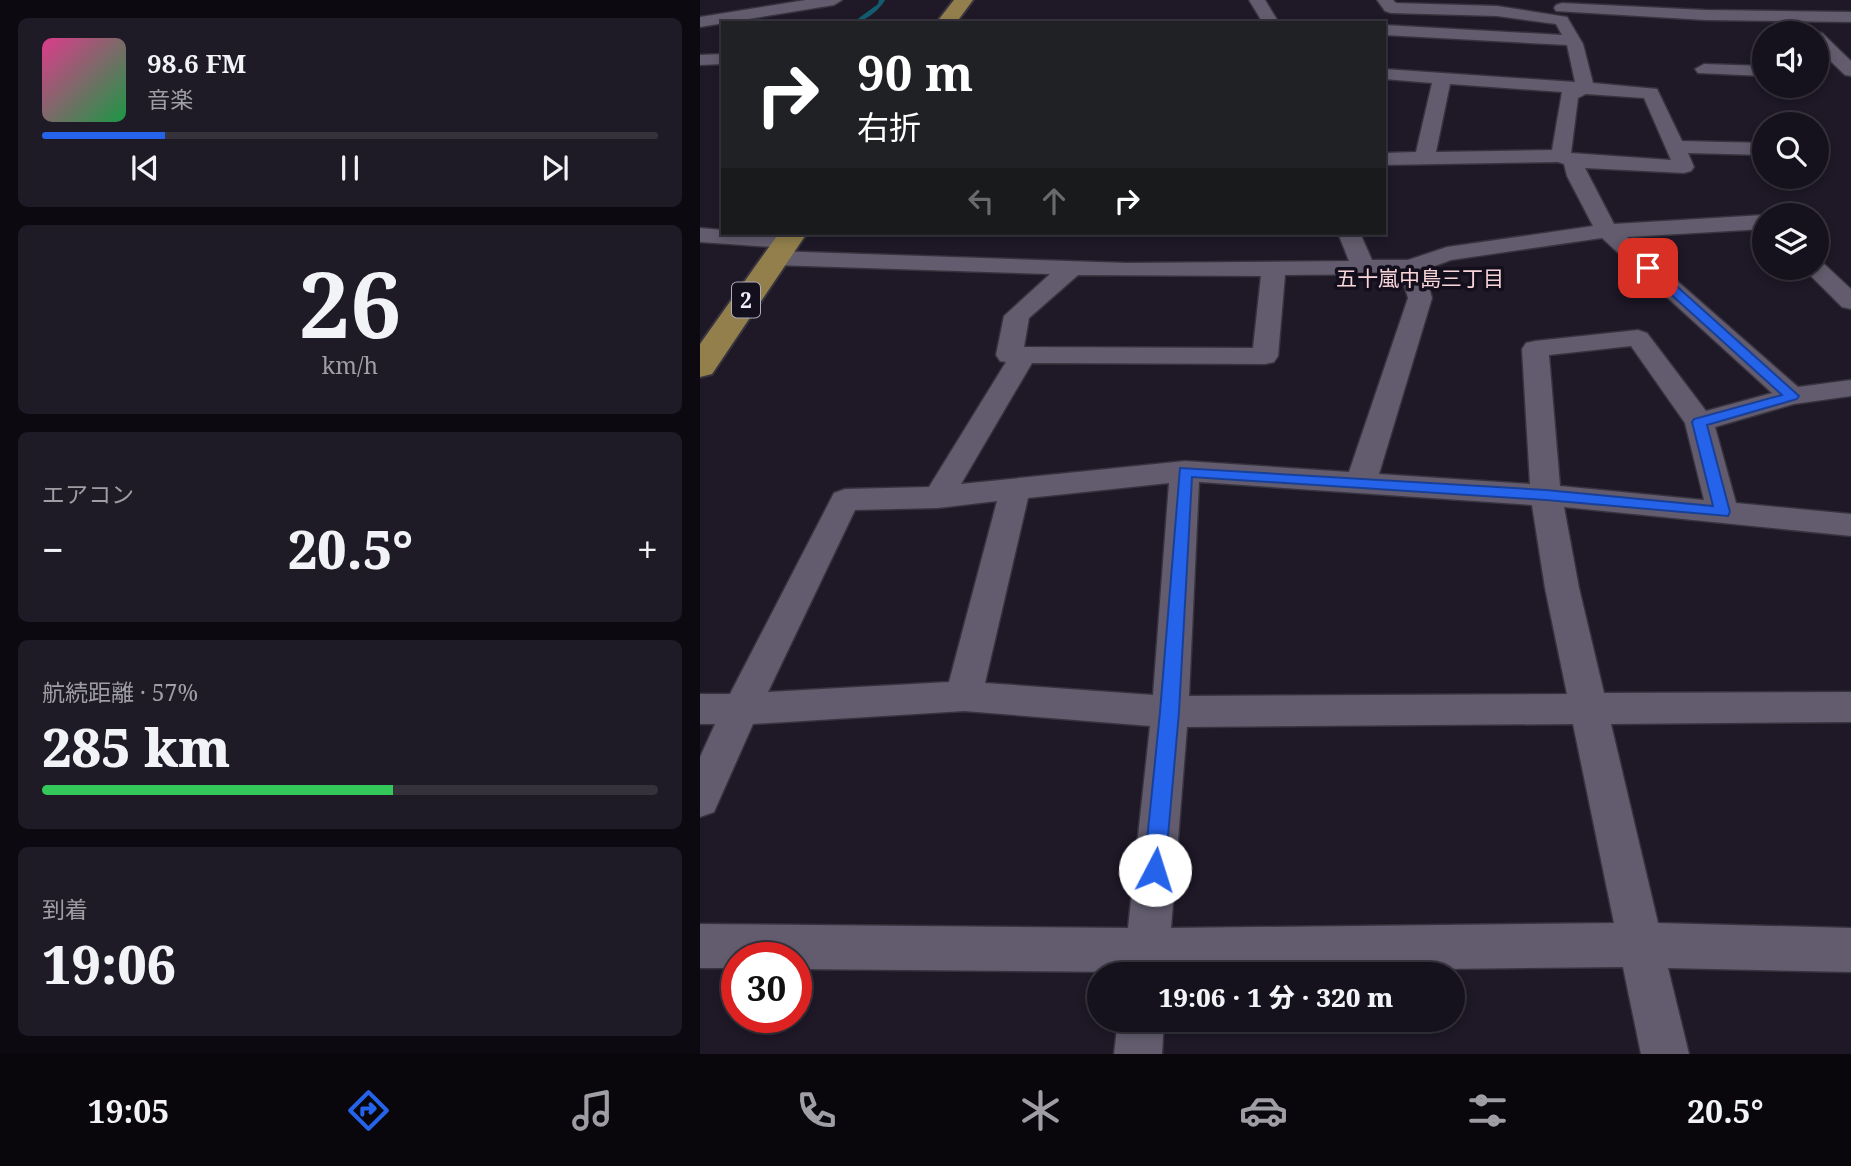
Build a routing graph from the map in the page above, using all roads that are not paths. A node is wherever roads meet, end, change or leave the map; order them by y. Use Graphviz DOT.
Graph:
graph roads {
  1 [pos="834,0"];
  2 [pos="964,0"];
  3 [pos="1257,0"];
  4 [pos="1777,0"];
  5 [pos="1388,4"];
  6 [pos="1457,4"];
  7 [pos="1560,9"];
  8 [pos="1654,13"];
  9 [pos="1704,15"];
  10 [pos="1794,16"];
  11 [pos="1851,17"];
  12 [pos="948,21"];
  13 [pos="1270,21"];
  14 [pos="1799,21"];
  15 [pos="700,22"];
  16 [pos="1669,29"];
  17 [pos="1390,30"];
  18 [pos="1717,34"];
  19 [pos="1575,41"];
  20 [pos="1829,50"];
  21 [pos="700,60"];
  22 [pos="721,60"];
  23 [pos="1704,69"];
  24 [pos="1752,71"];
  25 [pos="1851,73"];
  26 [pos="1386,74"];
  27 [pos="1829,74"];
  28 [pos="1442,79"];
  29 [pos="1585,87"];
  30 [pos="1675,147"];
  31 [pos="1752,149"];
  32 [pos="1386,159"];
  33 [pos="1567,159"];
  34 [pos="1424,160"];
  35 [pos="1752,223"];
  36 [pos="1607,231"];
  37 [pos="700,235"];
  38 [pos="1350,235"];
  39 [pos="785,244"];
  40 [pos="1363,267"];
  41 [pos="1410,267"];
  42 [pos="1072,268"];
  43 [pos="1275,268"];
  44 [pos="1828,280"];
  45 [pos="1851,302"];
  46 [pos="1024,355"];
  47 [pos="700,367"];
  48 [pos="1851,388"];
  49 [pos="1792,396"];
  50 [pos="1699,422"];
  51 [pos="1185,471"];
  52 [pos="1360,482"];
  53 [pos="1014,490"];
  54 [pos="1546,495"];
  55 [pos="938,497"];
  56 [pos="1723,512"];
  57 [pos="1851,525"];
  58 [pos="964,696"];
  59 [pos="1851,707"];
  60 [pos="1588,708"];
  61 [pos="700,709"];
  62 [pos="741,709"];
  63 [pos="1170,712"];
  64 [pos="700,799"];
  65 [pos="1641,945"];
  66 [pos="700,946"];
  67 [pos="1851,950"];
  68 [pos="1146,962"];
  69 [pos="1140,1032"];
  70 [pos="1138,1054"];
  71 [pos="1665,1054"];
  1 -- 15 [label="street"];
  2 -- 12 [label="main road"];
  3 -- 13 [label="street"];
  4 -- 10 [label="street"];
  5 -- 6 [label="street"];
  5 -- 17 [label="street"];
  6 -- 7 [label="street"];
  7 -- 8 [label="street"];
  7 -- 19 [label="street"];
  8 -- 9 [label="street"];
  8 -- 16 [label="street"];
  9 -- 10 [label="street"];
  9 -- 18 [label="street"];
  10 -- 11 [label="street"];
  10 -- 14 [label="street"];
  17 -- 19 [label="street"];
  19 -- 29 [label="street"];
  20 -- 25 [label="street"];
  21 -- 22 [label="street"];
  23 -- 24 [label="street"];
  25 -- 27 [label="street"];
  26 -- 28 [label="street"];
  28 -- 29 [label="street"];
  28 -- 34 [label="street"];
  29 -- 30 [label="street"];
  29 -- 33 [label="street"];
  30 -- 31 [label="street"];
  30 -- 33 [label="street"];
  32 -- 34 [label="street"];
  33 -- 34 [label="street"];
  33 -- 36 [label="street"];
  35 -- 36 [label="street"];
  36 -- 41 [label="street"];
  36 -- 49 [label="street"];
  37 -- 39 [label="street"];
  38 -- 40 [label="street"];
  39 -- 42 [label="street"];
  39 -- 47 [label="main road, 2"];
  40 -- 41 [label="street"];
  40 -- 43 [label="street"];
  41 -- 52 [label="street"];
  42 -- 43 [label="street"];
  42 -- 46 [label="street"];
  43 -- 46 [label="street"];
  44 -- 45 [label="street"];
  46 -- 55 [label="street"];
  48 -- 49 [label="street"];
  49 -- 50 [label="street"];
  50 -- 54 [label="street"];
  50 -- 56 [label="street"];
  51 -- 52 [label="street"];
  51 -- 53 [label="street"];
  51 -- 63 [label="street"];
  52 -- 54 [label="street"];
  53 -- 55 [label="street"];
  53 -- 58 [label="street"];
  54 -- 56 [label="street"];
  54 -- 60 [label="street"];
  55 -- 62 [label="street"];
  56 -- 57 [label="street"];
  58 -- 62 [label="street"];
  58 -- 63 [label="street"];
  59 -- 60 [label="street"];
  60 -- 63 [label="street"];
  60 -- 65 [label="street"];
  61 -- 62 [label="street"];
  62 -- 64 [label="street"];
  63 -- 68 [label="street"];
  65 -- 67 [label="street"];
  65 -- 68 [label="street"];
  65 -- 71 [label="street"];
  66 -- 68 [label="street"];
  69 -- 70 [label="street"];
}
